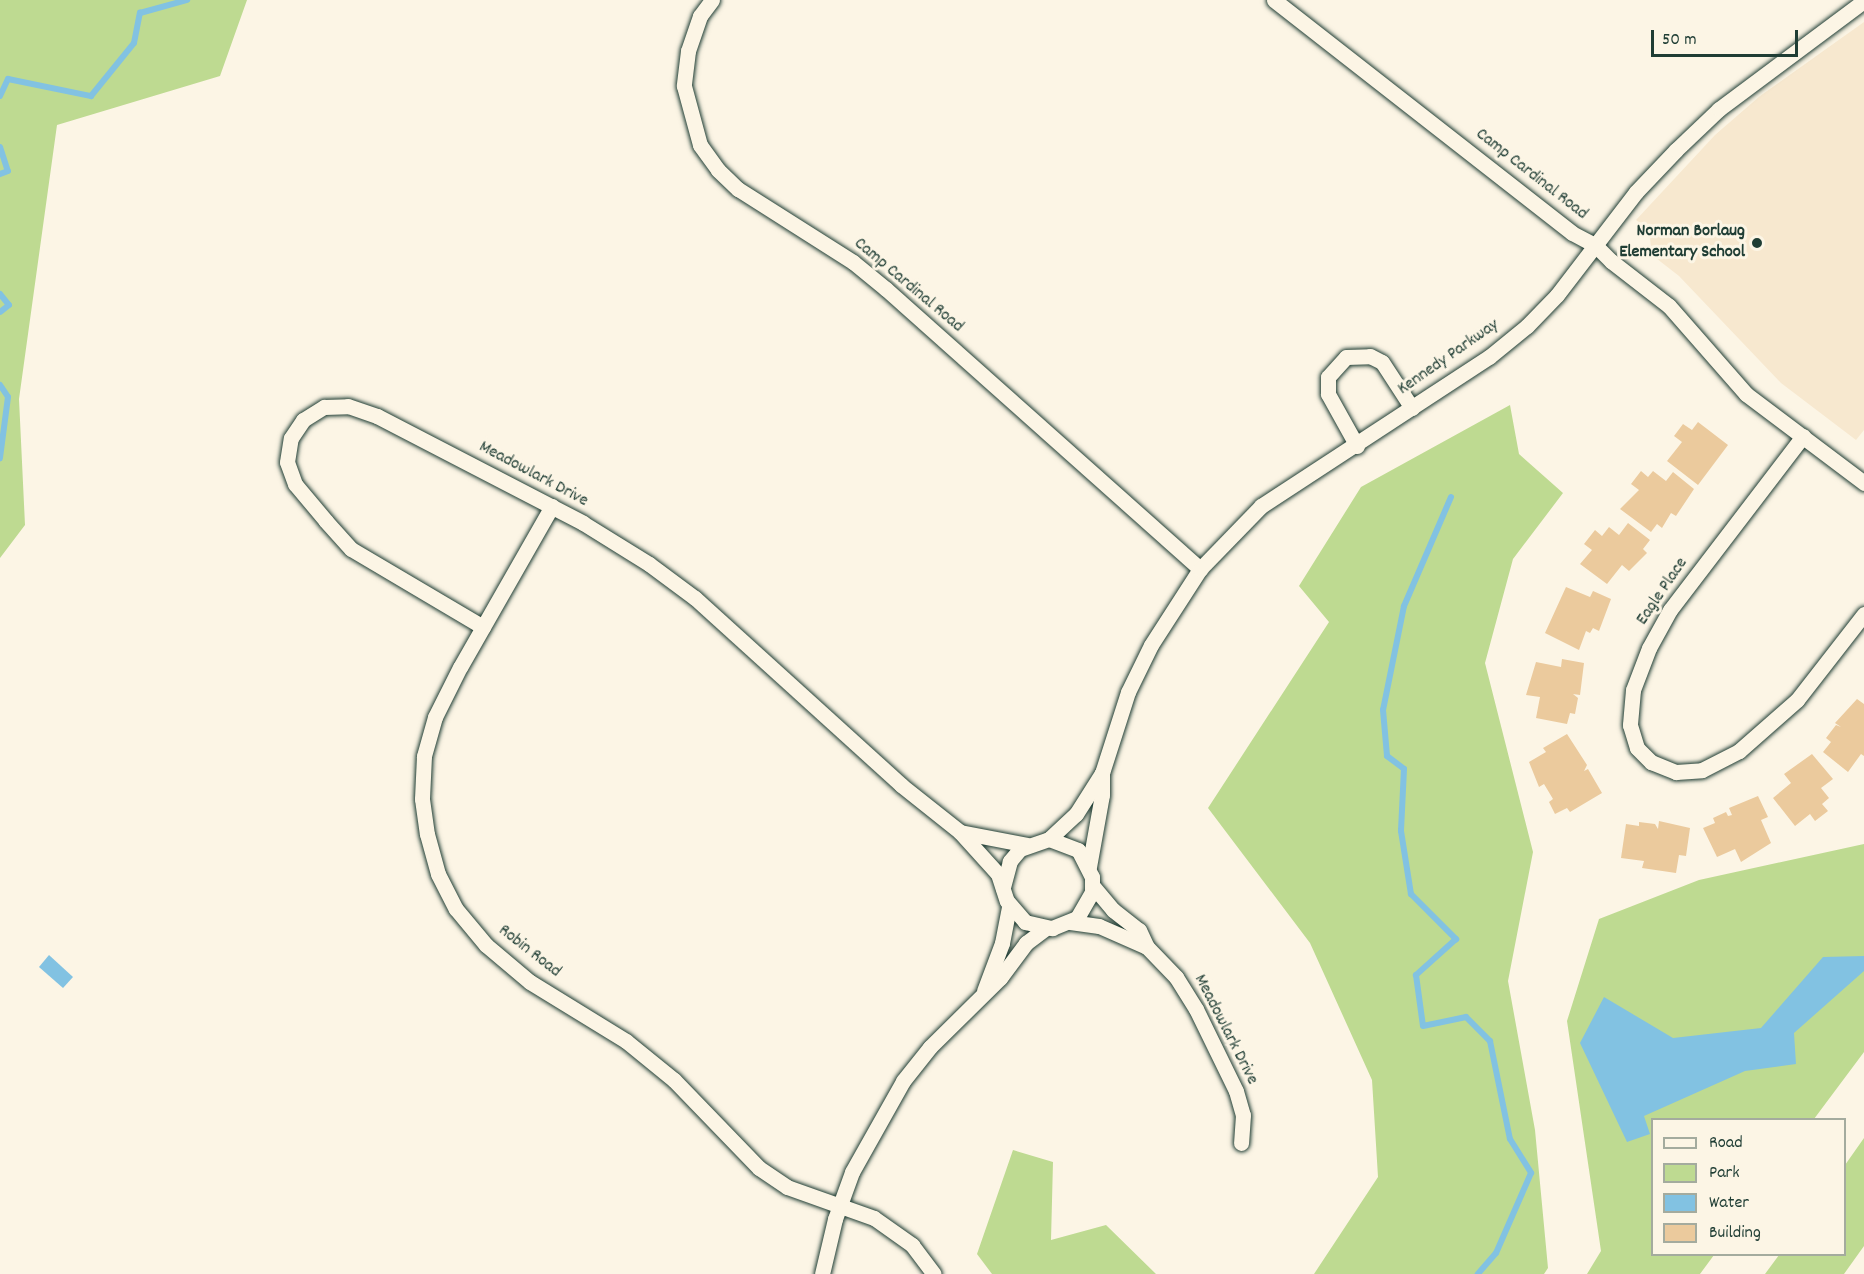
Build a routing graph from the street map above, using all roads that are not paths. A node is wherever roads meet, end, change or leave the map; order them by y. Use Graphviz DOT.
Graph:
graph roads {
  1 [pos="711,0"];
  2 [pos="1274,0"];
  3 [pos="1864,1"];
  4 [pos="1595,244"];
  5 [pos="1412,408"];
  6 [pos="1803,435"];
  7 [pos="1357,446"];
  8 [pos="1864,483"];
  9 [pos="552,506"];
  10 [pos="1200,569"];
  11 [pos="1864,614"];
  12 [pos="483,627"];
  13 [pos="1102,773"];
  14 [pos="960,832"];
  15 [pos="1049,839"];
  16 [pos="1026,845"];
  17 [pos="1089,867"];
  18 [pos="1092,885"];
  19 [pos="1003,888"];
  20 [pos="1010,906"];
  21 [pos="1070,922"];
  22 [pos="1046,928"];
  23 [pos="1147,946"];
  24 [pos="984,991"];
  25 [pos="1240,1143"];
  26 [pos="839,1206"];
  27 [pos="822,1274"];
  28 [pos="934,1274"];
  1 -- 10 [label="street, Camp Cardinal Road"];
  2 -- 4 [label="street, Camp Cardinal Road"];
  3 -- 4 [label="street, Kennedy Parkway"];
  4 -- 5 [label="street, Kennedy Parkway"];
  4 -- 6 [label="street, Camp Cardinal Road"];
  5 -- 7 [label="street, Kennedy Parkway"];
  5 -- 7 [label="street"];
  6 -- 8 [label="street, Camp Cardinal Road"];
  6 -- 11 [label="street, Eagle Place"];
  7 -- 10 [label="street, Kennedy Parkway"];
  9 -- 12 [label="street, Robin Road"];
  9 -- 12 [label="street, Meadowlark Drive"];
  9 -- 14 [label="street, Meadowlark Drive"];
  10 -- 13 [label="street, Kennedy Parkway"];
  12 -- 26 [label="street, Robin Road"];
  13 -- 15 [label="street, Kennedy Parkway"];
  13 -- 17 [label="street, Kennedy Parkway"];
  14 -- 16 [label="street, Meadowlark Drive"];
  14 -- 19 [label="street, Meadowlark Drive"];
  15 -- 16 [label="street"];
  15 -- 17 [label="street"];
  16 -- 19 [label="street"];
  17 -- 18 [label="street"];
  18 -- 21 [label="street"];
  18 -- 23 [label="street, Meadowlark Drive"];
  19 -- 20 [label="street"];
  20 -- 22 [label="street"];
  20 -- 24 [label="street"];
  21 -- 22 [label="street"];
  21 -- 23 [label="street, Meadowlark Drive"];
  22 -- 24 [label="street"];
  23 -- 25 [label="street, Meadowlark Drive"];
  24 -- 26 [label="street"];
  26 -- 27 [label="street"];
  26 -- 28 [label="street, Robin Road"];
}
